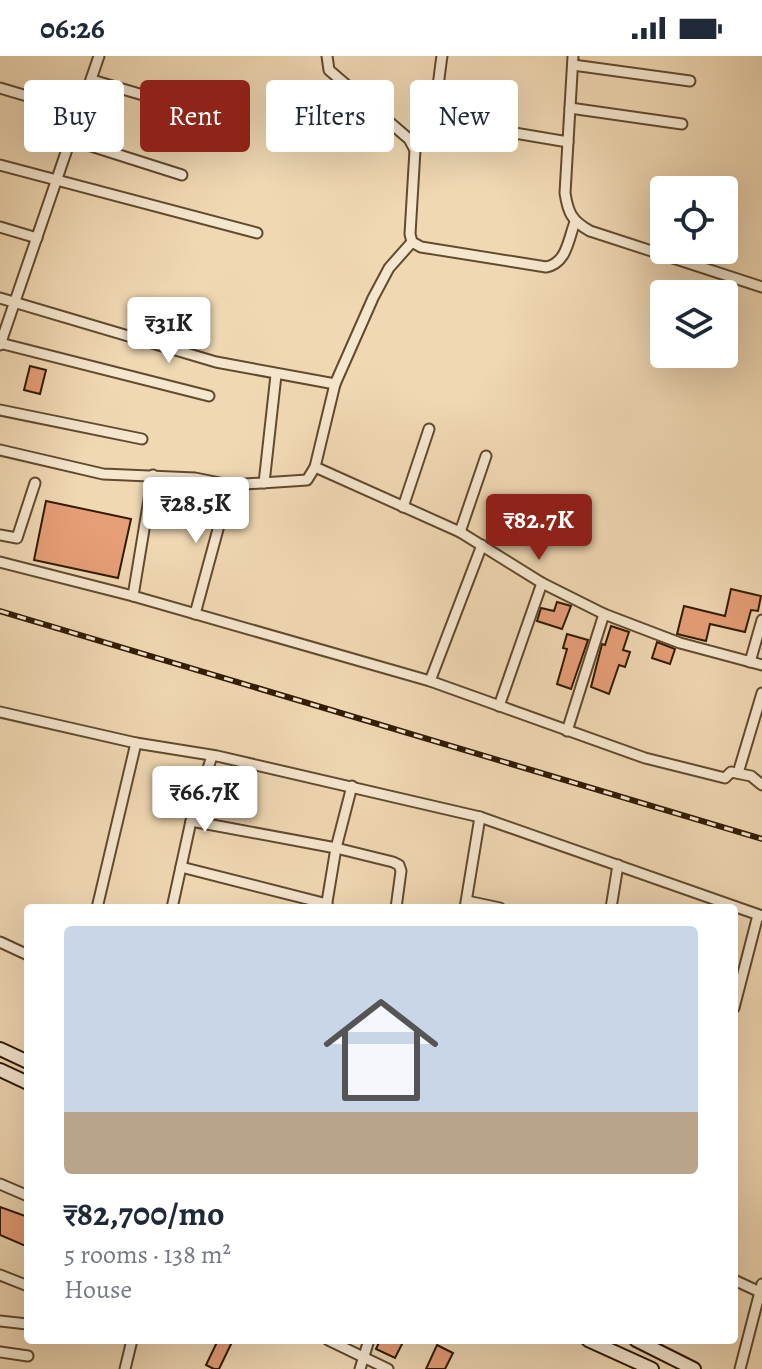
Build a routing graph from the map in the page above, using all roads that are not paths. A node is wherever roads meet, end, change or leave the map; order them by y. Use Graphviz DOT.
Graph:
graph roads {
  1 [pos="98,56"];
  2 [pos="327,56"];
  3 [pos="442,56"];
  4 [pos="573,61"];
  5 [pos="92,80"];
  6 [pos="438,80"];
  7 [pos="690,81"];
  8 [pos="0,88"];
  9 [pos="24,95"];
  10 [pos="570,108"];
  11 [pos="682,124"];
  12 [pos="518,134"];
  13 [pos="410,141"];
  14 [pos="568,142"];
  15 [pos="68,152"];
  16 [pos="110,152"];
  17 [pos="415,152"];
  18 [pos="0,165"];
  19 [pos="182,175"];
  20 [pos="57,181"];
  21 [pos="575,222"];
  22 [pos="0,227"];
  23 [pos="257,233"];
  24 [pos="37,238"];
  25 [pos="412,242"];
  26 [pos="762,287"];
  27 [pos="0,298"];
  28 [pos="14,301"];
  29 [pos="0,344"];
  30 [pos="276,375"];
  31 [pos="335,384"];
  32 [pos="209,396"];
  33 [pos="0,410"];
  34 [pos="429,429"];
  35 [pos="142,439"];
  36 [pos="0,450"];
  37 [pos="486,456"];
  38 [pos="315,467"];
  39 [pos="153,475"];
  40 [pos="35,483"];
  41 [pos="264,483"];
  42 [pos="230,485"];
  43 [pos="403,507"];
  44 [pos="460,532"];
  45 [pos="0,535"];
  46 [pos="482,545"];
  47 [pos="0,562"];
  48 [pos="542,583"];
  49 [pos="133,596"];
  50 [pos="195,614"];
  51 [pos="604,614"];
  52 [pos="762,620"];
  53 [pos="750,662"];
  54 [pos="762,665"];
  55 [pos="430,681"];
  56 [pos="762,693"];
  57 [pos="499,706"];
  58 [pos="0,712"];
  59 [pos="567,731"];
  60 [pos="136,743"];
  61 [pos="212,756"];
  62 [pos="738,773"];
  63 [pos="762,785"];
  64 [pos="352,786"];
  65 [pos="480,817"];
  66 [pos="191,821"];
  67 [pos="336,848"];
  68 [pos="618,865"];
  69 [pos="181,867"];
  70 [pos="98,904"];
  71 [pos="173,904"];
  72 [pos="320,904"];
  73 [pos="327,904"];
  74 [pos="397,904"];
  75 [pos="466,904"];
  76 [pos="612,904"];
  77 [pos="727,904"];
  78 [pos="738,908"];
  79 [pos="760,916"];
  80 [pos="0,942"];
  81 [pos="24,953"];
  82 [pos="738,978"];
  83 [pos="0,1049"];
  84 [pos="24,1060"];
  85 [pos="0,1070"];
  86 [pos="24,1081"];
  87 [pos="0,1184"];
  88 [pos="24,1194"];
  89 [pos="0,1275"];
  90 [pos="738,1281"];
  91 [pos="24,1284"];
  92 [pos="761,1288"];
  93 [pos="0,1321"];
  94 [pos="24,1324"];
  95 [pos="131,1344"];
  96 [pos="334,1344"];
  97 [pos="368,1344"];
  98 [pos="597,1344"];
  99 [pos="644,1344"];
  100 [pos="0,1352"];
  101 [pos="28,1356"];
  102 [pos="362,1364"];
  103 [pos="125,1369"];
  104 [pos="388,1369"];
  105 [pos="652,1369"];
  106 [pos="694,1369"];
  107 [pos="740,1369"];
  1 -- 5 [label="street"];
  2 -- 13 [label="street"];
  3 -- 6 [label="street"];
  4 -- 7 [label="street"];
  4 -- 10 [label="street"];
  8 -- 9 [label="street"];
  10 -- 11 [label="street"];
  10 -- 14 [label="street"];
  12 -- 14 [label="street"];
  14 -- 21 [label="street"];
  15 -- 20 [label="street"];
  16 -- 19 [label="street"];
  17 -- 25 [label="street"];
  18 -- 20 [label="street"];
  20 -- 23 [label="street"];
  20 -- 24 [label="street"];
  21 -- 25 [label="street"];
  21 -- 26 [label="street"];
  22 -- 24 [label="street"];
  24 -- 28 [label="street"];
  25 -- 31 [label="street"];
  27 -- 28 [label="street"];
  28 -- 29 [label="street"];
  28 -- 30 [label="street"];
  29 -- 32 [label="street"];
  30 -- 31 [label="street"];
  30 -- 41 [label="street"];
  31 -- 38 [label="street"];
  33 -- 35 [label="street"];
  34 -- 43 [label="street"];
  36 -- 39 [label="street"];
  37 -- 44 [label="street"];
  38 -- 41 [label="street"];
  38 -- 43 [label="street"];
  39 -- 42 [label="street"];
  39 -- 49 [label="street"];
  40 -- 45 [label="street"];
  41 -- 42 [label="street"];
  42 -- 50 [label="street"];
  43 -- 44 [label="street"];
  44 -- 46 [label="street"];
  46 -- 48 [label="street"];
  46 -- 55 [label="street"];
  47 -- 49 [label="street"];
  48 -- 51 [label="street"];
  48 -- 57 [label="street"];
  49 -- 50 [label="street"];
  50 -- 55 [label="street"];
  51 -- 53 [label="street"];
  51 -- 59 [label="street"];
  52 -- 53 [label="street"];
  53 -- 54 [label="street"];
  55 -- 57 [label="street"];
  56 -- 62 [label="street"];
  57 -- 59 [label="street"];
  58 -- 60 [label="street"];
  59 -- 62 [label="street"];
  60 -- 61 [label="street"];
  60 -- 70 [label="street"];
  61 -- 64 [label="street"];
  61 -- 66 [label="street"];
  62 -- 63 [label="street"];
  64 -- 65 [label="street"];
  64 -- 67 [label="street"];
  65 -- 68 [label="street"];
  65 -- 75 [label="street"];
  66 -- 67 [label="street"];
  66 -- 69 [label="street"];
  67 -- 73 [label="street"];
  67 -- 74 [label="street"];
  68 -- 76 [label="street"];
  68 -- 77 [label="street"];
  69 -- 71 [label="street"];
  69 -- 72 [label="street"];
  78 -- 79 [label="street"];
  79 -- 82 [label="street"];
  80 -- 81 [label="street"];
  83 -- 84 [label="main road"];
  85 -- 86 [label="main road"];
  87 -- 88 [label="street"];
  89 -- 91 [label="street"];
  90 -- 92 [label="street"];
  92 -- 107 [label="street"];
  93 -- 94 [label="street"];
  95 -- 103 [label="street"];
  96 -- 102 [label="street"];
  97 -- 102 [label="street"];
  98 -- 105 [label="main road"];
  99 -- 106 [label="main road"];
  100 -- 101 [label="street"];
  102 -- 104 [label="street"];
}
